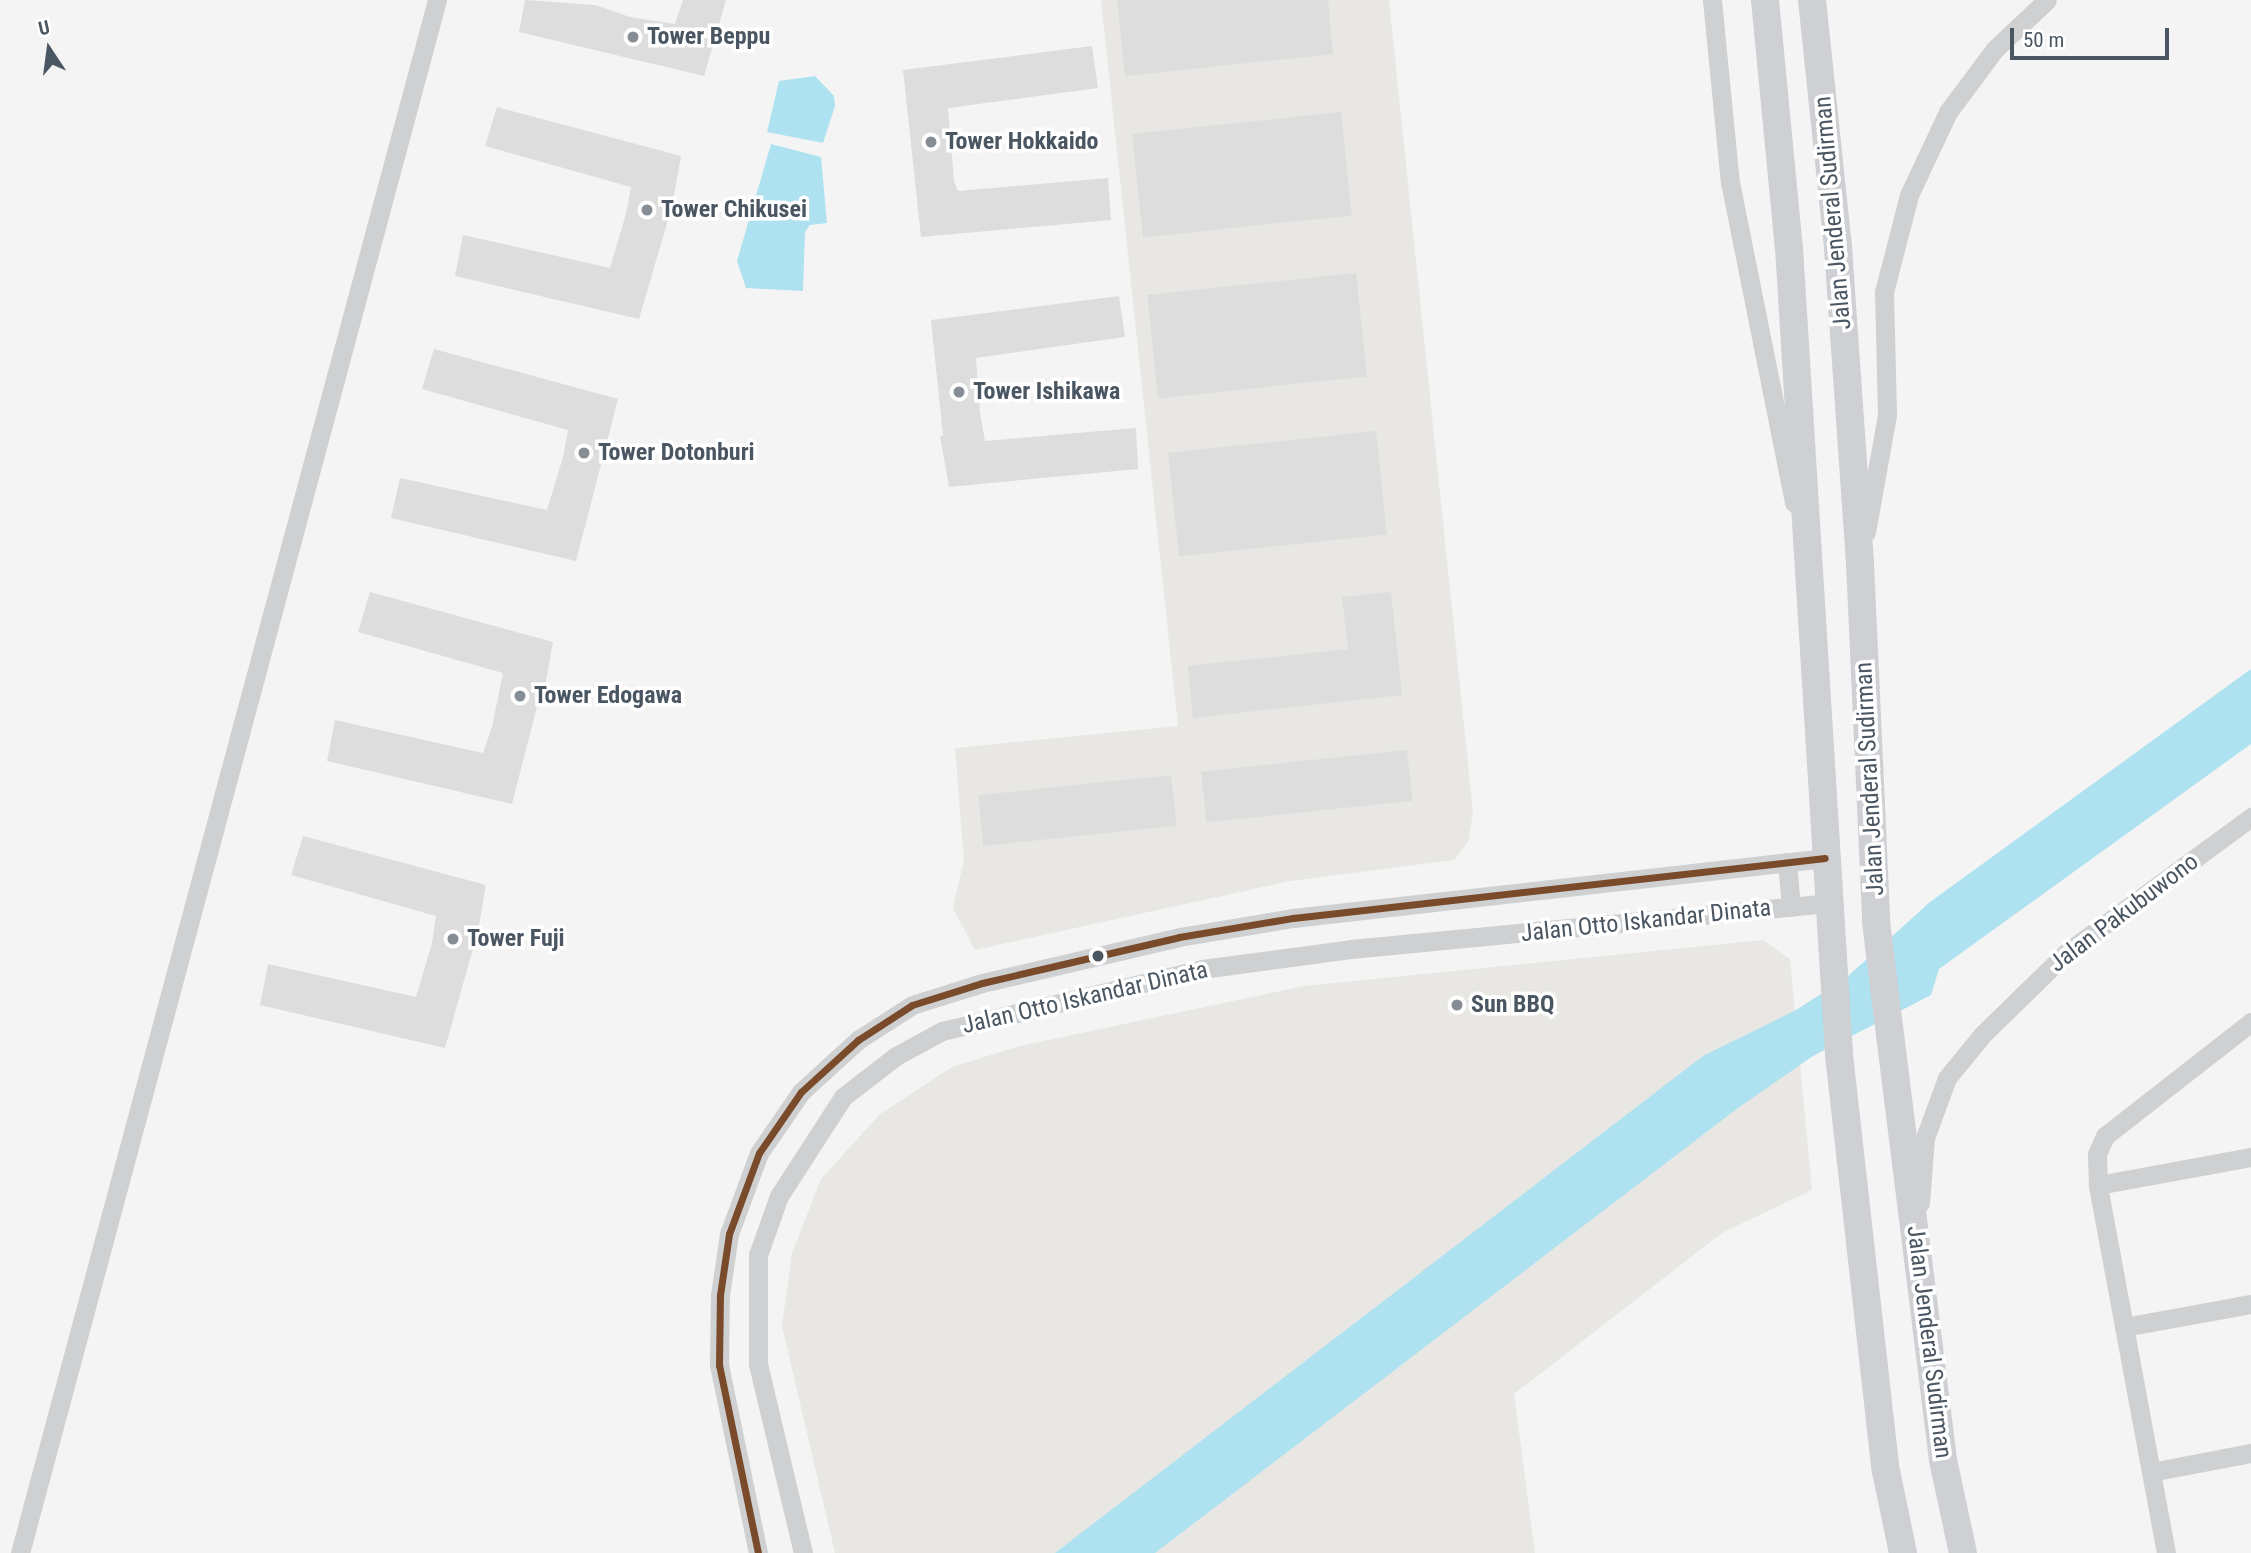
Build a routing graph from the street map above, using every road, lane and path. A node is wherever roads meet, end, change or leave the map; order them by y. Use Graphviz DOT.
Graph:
graph roads {
  1 [pos="437,0"];
  2 [pos="1712,0"];
  3 [pos="1765,0"];
  4 [pos="1812,0"];
  5 [pos="2025,0"];
  6 [pos="2047,0"];
  7 [pos="1995,49"];
  8 [pos="1860,562"];
  9 [pos="1807,565"];
  10 [pos="2251,817"];
  11 [pos="1825,858"];
  12 [pos="1787,862"];
  13 [pos="1828,903"];
  14 [pos="1791,907"];
  15 [pos="2250,1023"];
  16 [pos="2251,1157"];
  17 [pos="2098,1185"];
  18 [pos="741,1197"];
  19 [pos="769,1218"];
  20 [pos="729,1234"];
  21 [pos="1916,1241"];
  22 [pos="758,1255"];
  23 [pos="2251,1304"];
  24 [pos="2124,1327"];
  25 [pos="2251,1453"];
  26 [pos="2151,1472"];
  27 [pos="20,1553"];
  28 [pos="758,1553"];
  29 [pos="803,1553"];
  30 [pos="1903,1553"];
  31 [pos="1963,1553"];
  32 [pos="2166,1553"];
  1 -- 27 [label="street"];
  2 -- 9 [label="street"];
  3 -- 9 [label="main road, Jalan Jenderal Sudirman"];
  4 -- 8 [label="main road, Jalan Jenderal Sudirman"];
  5 -- 7 [label="street"];
  6 -- 7 [label="street"];
  7 -- 8 [label="street"];
  8 -- 21 [label="main road, Jalan Jenderal Sudirman"];
  9 -- 11 [label="main road, Jalan Jenderal Sudirman"];
  10 -- 21 [label="street, Jalan Pakubuwono"];
  11 -- 12 [label="street, Jalan Otto Iskandar Dinata"];
  11 -- 13 [label="main road, Jalan Jenderal Sudirman"];
  12 -- 14 [label="street"];
  12 -- 18 [label="street, Jalan Otto Iskandar Dinata"];
  13 -- 14 [label="street, Jalan Otto Iskandar Dinata"];
  13 -- 30 [label="main road, Jalan Jenderal Sudirman"];
  14 -- 19 [label="street, Jalan Otto Iskandar Dinata"];
  15 -- 17 [label="street"];
  16 -- 17 [label="street"];
  17 -- 24 [label="street"];
  18 -- 19 [label="street"];
  18 -- 20 [label="street, Jalan Otto Iskandar Dinata"];
  19 -- 22 [label="street, Jalan Otto Iskandar Dinata"];
  20 -- 22 [label="street"];
  20 -- 28 [label="street, Jalan Otto Iskandar Dinata"];
  21 -- 31 [label="main road, Jalan Jenderal Sudirman"];
  22 -- 29 [label="street, Jalan Otto Iskandar Dinata"];
  23 -- 24 [label="street"];
  24 -- 26 [label="street"];
  25 -- 26 [label="street"];
  26 -- 32 [label="street"];
}
